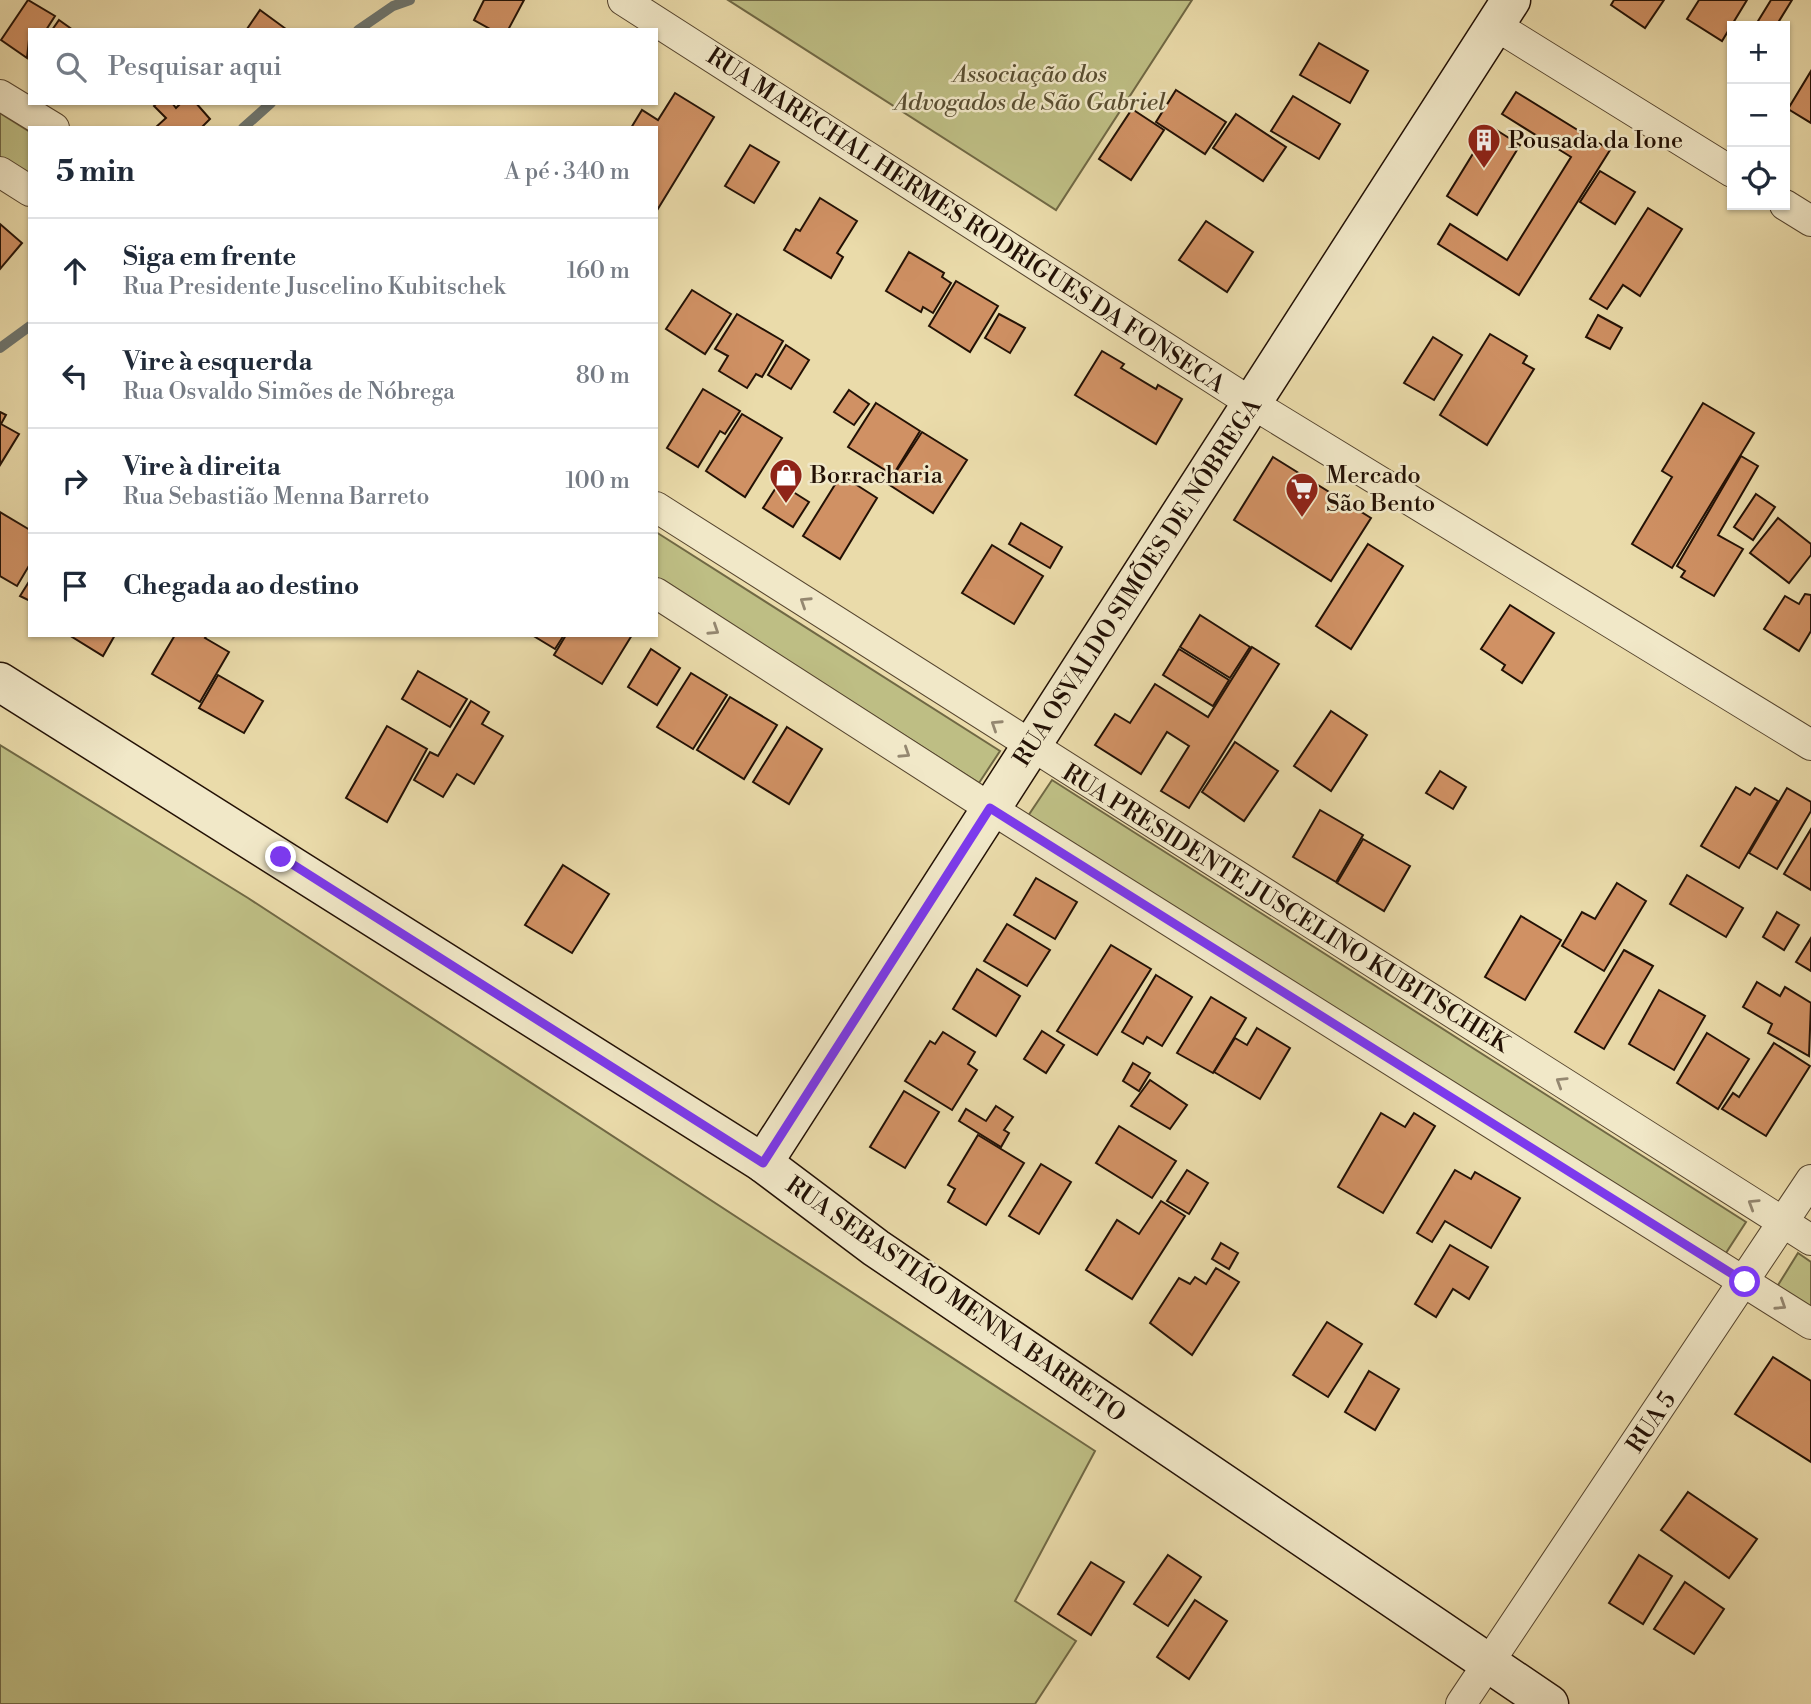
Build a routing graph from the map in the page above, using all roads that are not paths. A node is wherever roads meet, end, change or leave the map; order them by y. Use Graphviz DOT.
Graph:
graph roads {
  1 [pos="623,0"];
  2 [pos="1503,13"];
  3 [pos="0,95"];
  4 [pos="51,126"];
  5 [pos="1727,169"];
  6 [pos="0,172"];
  7 [pos="28,190"];
  8 [pos="1790,208"];
  9 [pos="1811,221"];
  10 [pos="1253,404"];
  11 [pos="658,508"];
  12 [pos="658,594"];
  13 [pos="0,682"];
  14 [pos="1811,745"];
  15 [pos="1030,746"];
  16 [pos="990,808"];
  17 [pos="763,1163"];
  18 [pos="1811,1180"];
  19 [pos="1784,1223"];
  20 [pos="1811,1240"];
  21 [pos="1745,1282"];
  22 [pos="1811,1324"];
  23 [pos="1488,1664"];
  24 [pos="1461,1704"];
  25 [pos="1549,1704"];
  1 -- 10 [label="street, RUA MARECHAL HERMES RODRIGUES DA FONSECA"];
  2 -- 5 [label="street"];
  2 -- 10 [label="main road, RUA OSVALDO SIMÕES DE NÓBREGA"];
  3 -- 4 [label="street"];
  6 -- 7 [label="street"];
  8 -- 9 [label="street"];
  10 -- 14 [label="street, RUA MARECHAL HERMES RODRIGUES DA FONSECA"];
  10 -- 15 [label="main road, RUA OSVALDO SIMÕES DE NÓBREGA"];
  15 -- 11 [label="street, RUA PRESIDENTE JUSCELINO KUBITSCHEK, one-way"];
  12 -- 16 [label="street, one-way"];
  13 -- 17 [label="main road, RUA SEBASTIÃO MENNA BARRETO"];
  15 -- 16 [label="main road, RUA OSVALDO SIMÕES DE NÓBREGA"];
  19 -- 15 [label="street, RUA PRESIDENTE JUSCELINO KUBITSCHEK, one-way"];
  16 -- 17 [label="main road, RUA OSVALDO SIMÕES DE NÓBREGA"];
  16 -- 21 [label="street"];
  17 -- 23 [label="main road, RUA SEBASTIÃO MENNA BARRETO"];
  18 -- 19 [label="street, RUA 5"];
  19 -- 20 [label="street, RUA PRESIDENTE JUSCELINO KUBITSCHEK"];
  19 -- 21 [label="street, RUA 5"];
  21 -- 22 [label="street, one-way"];
  21 -- 23 [label="street, RUA 5"];
  23 -- 24 [label="street, RUA 5"];
  23 -- 25 [label="main road, RUA SEBASTIÃO MENNA BARRETO"];
}
